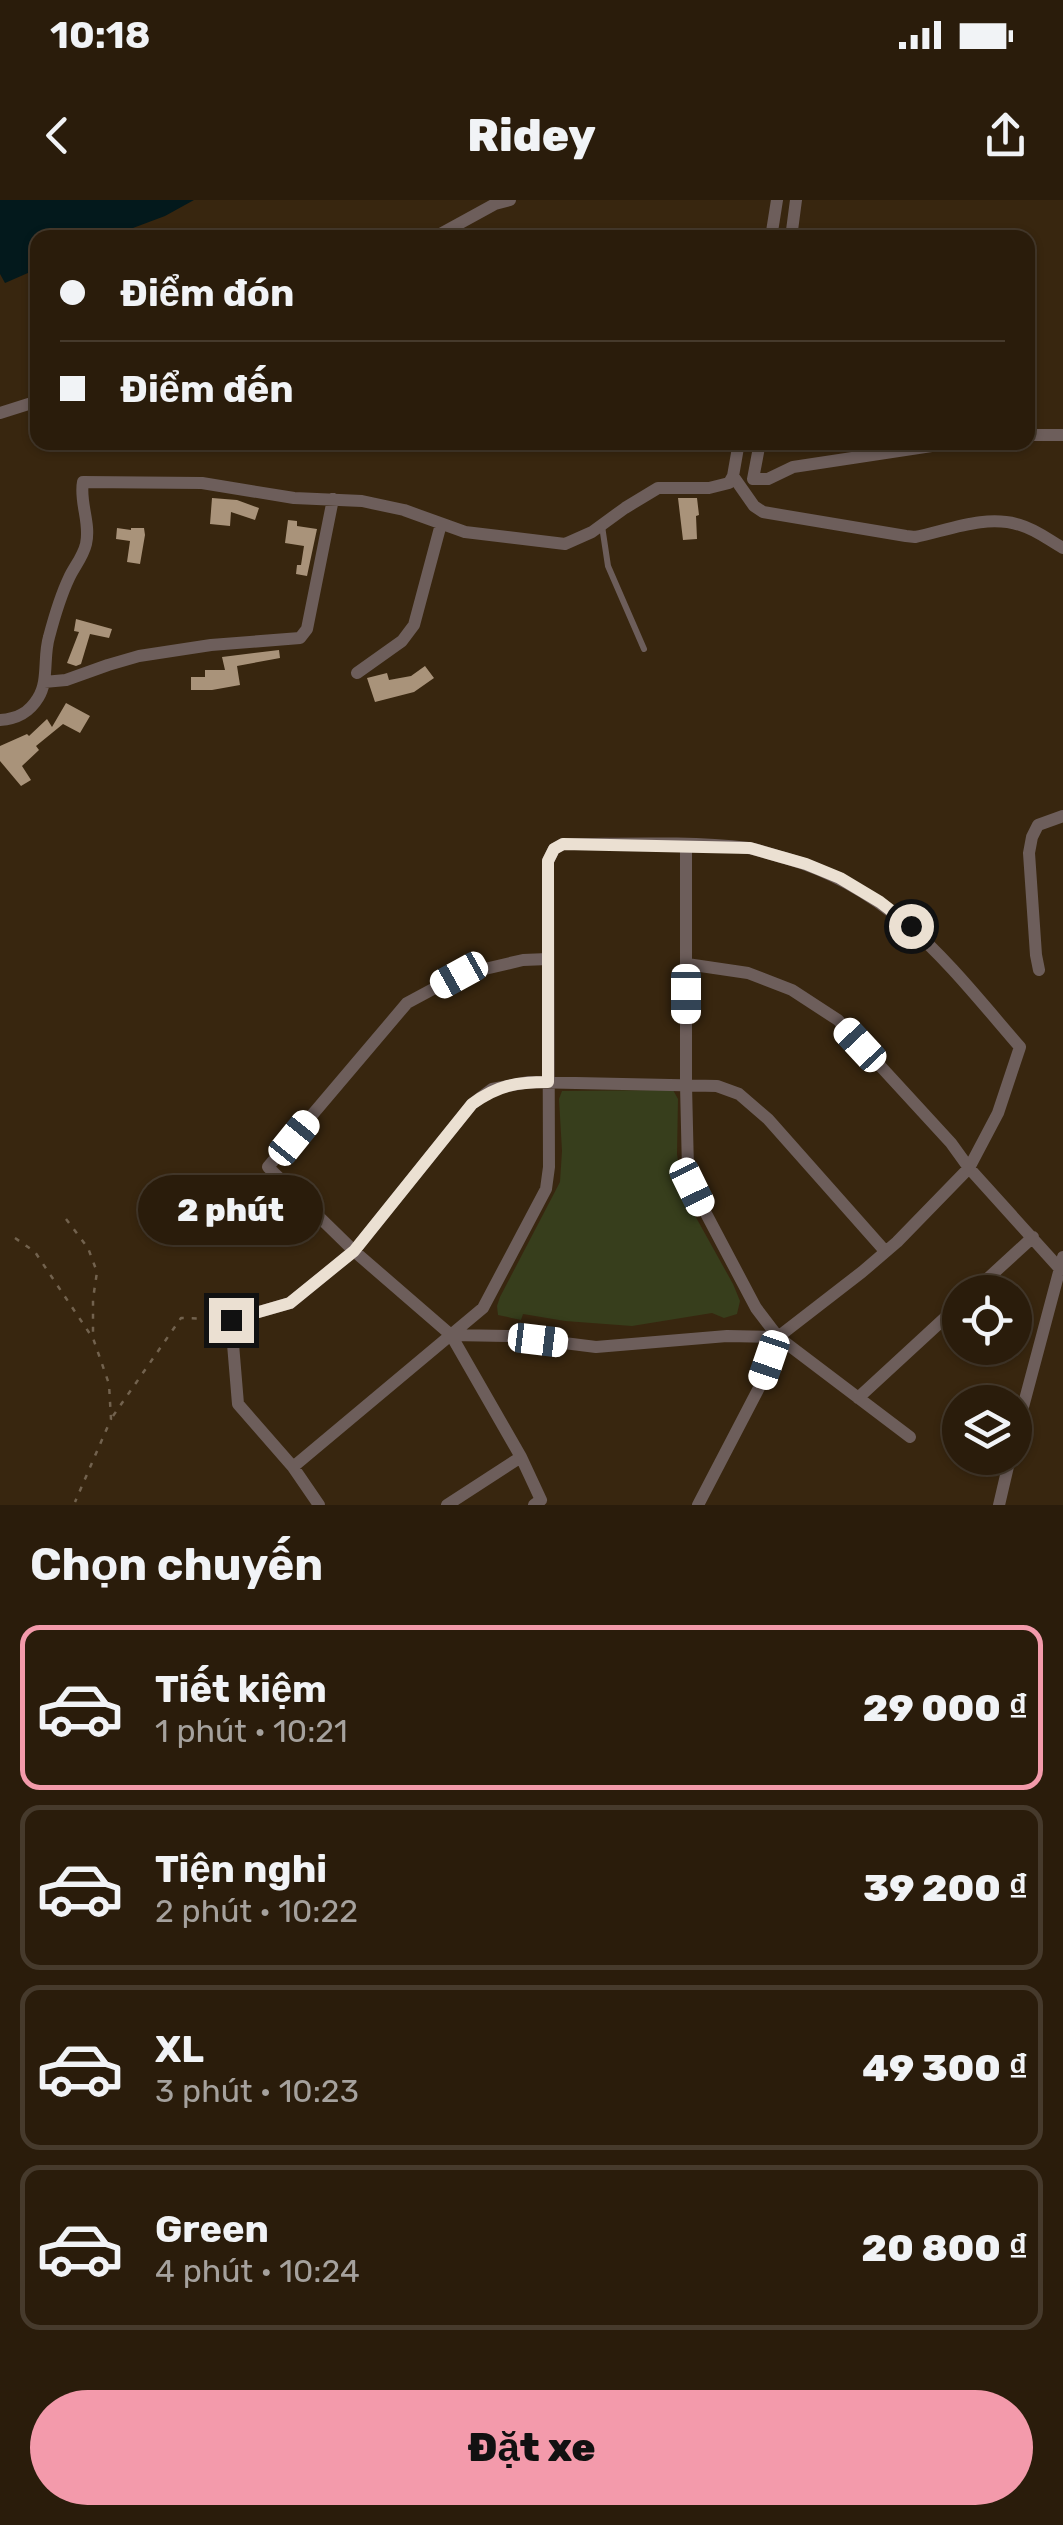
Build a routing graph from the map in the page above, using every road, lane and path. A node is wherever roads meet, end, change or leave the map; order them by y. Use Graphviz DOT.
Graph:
graph roads {
  1 [pos="510,200"];
  2 [pos="777,200"];
  3 [pos="796,200"];
  4 [pos="448,230"];
  5 [pos="772,230"];
  6 [pos="792,230"];
  7 [pos="30,404"];
  8 [pos="0,413"];
  9 [pos="1063,434"];
  10 [pos="1035,435"];
  11 [pos="738,450"];
  12 [pos="758,450"];
  13 [pos="906,450"];
  14 [pos="733,476"];
  15 [pos="333,499"];
  16 [pos="441,524"];
  17 [pos="602,525"];
  18 [pos="1063,548"];
  19 [pos="644,649"];
  20 [pos="357,672"];
  21 [pos="44,682"];
  22 [pos="0,720"];
  23 [pos="1063,816"];
  24 [pos="686,846"];
  25 [pos="548,959"];
  26 [pos="687,964"];
  27 [pos="1039,970"];
  28 [pos="548,1082"];
  29 [pos="686,1085"];
  30 [pos="969,1168"];
  31 [pos="66,1219"];
  32 [pos="15,1238"];
  33 [pos="1033,1238"];
  34 [pos="354,1251"];
  35 [pos="884,1252"];
  36 [pos="1062,1264"];
  37 [pos="992,1275"];
  38 [pos="231,1320"];
  39 [pos="942,1321"];
  40 [pos="450,1335"];
  41 [pos="778,1337"];
  42 [pos="93,1338"];
  43 [pos="1027,1385"];
  44 [pos="858,1398"];
  45 [pos="111,1418"];
  46 [pos="910,1436"];
  47 [pos="521,1457"];
  48 [pos="293,1466"];
  49 [pos="1006,1475"];
  50 [pos="74,1502"];
  51 [pos="540,1503"];
  52 [pos="702,1504"];
  53 [pos="319,1505"];
  54 [pos="447,1505"];
  55 [pos="999,1505"];
  1 -- 4 [label="street"];
  2 -- 5 [label="street"];
  3 -- 6 [label="street"];
  7 -- 8 [label="street"];
  9 -- 10 [label="street"];
  11 -- 14 [label="street"];
  12 -- 13 [label="street"];
  14 -- 17 [label="street"];
  14 -- 18 [label="street"];
  15 -- 16 [label="street"];
  15 -- 21 [label="street"];
  15 -- 21 [label="street"];
  16 -- 17 [label="street"];
  16 -- 20 [label="street"];
  17 -- 19 [label="lane"];
  21 -- 22 [label="street"];
  23 -- 27 [label="street"];
  24 -- 25 [label="street"];
  24 -- 26 [label="street"];
  24 -- 30 [label="street"];
  25 -- 28 [label="street"];
  25 -- 34 [label="street"];
  26 -- 29 [label="street"];
  26 -- 30 [label="street"];
  28 -- 29 [label="street"];
  28 -- 34 [label="street"];
  28 -- 40 [label="street"];
  29 -- 35 [label="street"];
  29 -- 41 [label="street"];
  30 -- 33 [label="street"];
  30 -- 35 [label="street"];
  31 -- 42 [label="path"];
  32 -- 42 [label="path"];
  33 -- 36 [label="street"];
  33 -- 37 [label="street"];
  34 -- 38 [label="street"];
  34 -- 40 [label="street"];
  35 -- 41 [label="street"];
  36 -- 43 [label="street"];
  38 -- 45 [label="path"];
  38 -- 48 [label="street"];
  39 -- 44 [label="street"];
  40 -- 41 [label="street"];
  40 -- 47 [label="street"];
  40 -- 48 [label="street"];
  41 -- 44 [label="street"];
  41 -- 52 [label="street"];
  42 -- 45 [label="path"];
  44 -- 46 [label="street"];
  45 -- 50 [label="path"];
  47 -- 51 [label="street"];
  47 -- 54 [label="street"];
  48 -- 53 [label="street"];
  49 -- 55 [label="street"];
}
